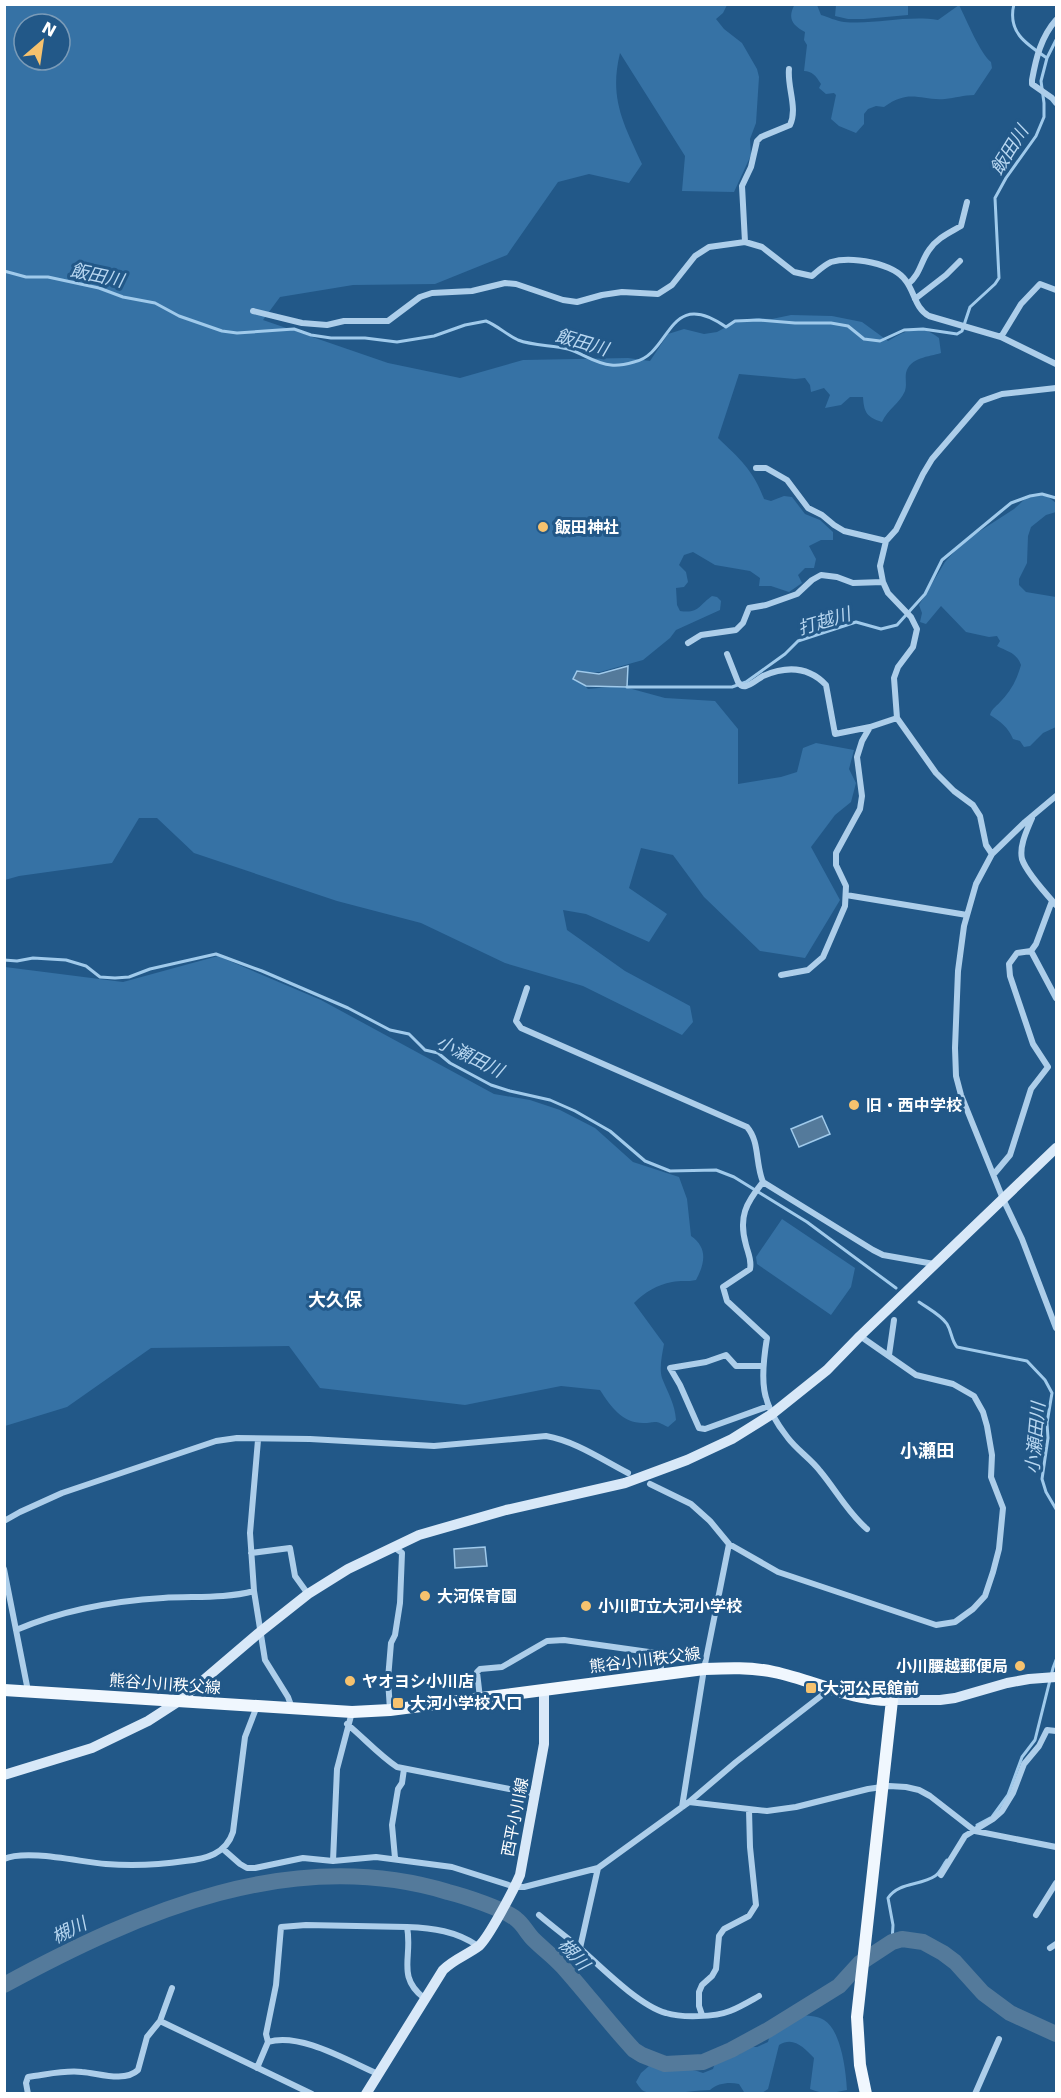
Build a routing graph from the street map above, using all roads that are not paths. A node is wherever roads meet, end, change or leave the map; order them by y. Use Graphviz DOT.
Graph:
graph roads {
  1 [pos="1056,20"];
  2 [pos="789,69"];
  3 [pos="1056,103"];
  4 [pos="967,202"];
  5 [pos="745,242"];
  6 [pos="960,261"];
  7 [pos="908,284"];
  8 [pos="1056,290"];
  9 [pos="915,299"];
  10 [pos="253,311"];
  11 [pos="1001,337"];
  12 [pos="1056,364"];
  13 [pos="1056,388"];
  14 [pos="756,468"];
  15 [pos="886,541"];
  16 [pos="882,582"];
  17 [pos="688,643"];
  18 [pos="727,654"];
  19 [pos="897,718"];
  20 [pos="870,727"];
  21 [pos="1056,796"];
  22 [pos="1033,815"];
  23 [pos="992,854"];
  24 [pos="846,895"];
  25 [pos="1054,903"];
  26 [pos="967,915"];
  27 [pos="1031,951"];
  28 [pos="781,975"];
  29 [pos="1056,983"];
  30 [pos="527,988"];
  31 [pos="1055,995"];
  32 [pos="1056,1148"];
  33 [pos="994,1174"];
  34 [pos="763,1182"];
  35 [pos="1003,1199"];
  36 [pos="934,1264"];
  37 [pos="894,1320"];
  38 [pos="1056,1328"];
  39 [pos="860,1336"];
  40 [pos="889,1354"];
  41 [pos="762,1366"];
  42 [pos="770,1410"];
  43 [pos="258,1440"];
  44 [pos="628,1473"];
  45 [pos="650,1484"];
  46 [pos="4,1521"];
  47 [pos="867,1529"];
  48 [pos="729,1544"];
  49 [pos="393,1546"];
  50 [pos="251,1553"];
  51 [pos="4,1569"];
  52 [pos="254,1591"];
  53 [pos="308,1594"];
  54 [pos="16,1630"];
  55 [pos="260,1632"];
  56 [pos="704,1669"];
  57 [pos="662,1674"];
  58 [pos="1056,1677"];
  59 [pos="830,1688"];
  60 [pos="4,1690"];
  61 [pos="544,1690"];
  62 [pos="28,1692"];
  63 [pos="480,1698"];
  64 [pos="892,1700"];
  65 [pos="178,1701"];
  66 [pos="257,1706"];
  67 [pos="292,1708"];
  68 [pos="390,1710"];
  69 [pos="352,1712"];
  70 [pos="347,1724"];
  71 [pos="1056,1731"];
  72 [pos="404,1769"];
  73 [pos="4,1775"];
  74 [pos="884,1786"];
  75 [pos="535,1794"];
  76 [pos="689,1802"];
  77 [pos="682,1807"];
  78 [pos="749,1810"];
  79 [pos="975,1831"];
  80 [pos="1056,1846"];
  81 [pos="223,1849"];
  82 [pos="395,1858"];
  83 [pos="4,1859"];
  84 [pos="333,1861"];
  85 [pos="598,1868"];
  86 [pos="941,1875"];
  87 [pos="1056,1882"];
  88 [pos="514,1890"];
  89 [pos="539,1915"];
  90 [pos="1036,1916"];
  91 [pos="407,1927"];
  92 [pos="481,1943"];
  93 [pos="580,1948"];
  94 [pos="172,1988"];
  95 [pos="759,1996"];
  96 [pos="424,1998"];
  97 [pos="702,2014"];
  98 [pos="160,2021"];
  99 [pos="999,2039"];
  100 [pos="268,2042"];
  101 [pos="257,2068"];
  102 [pos="378,2074"];
  103 [pos="28,2094"];
  104 [pos="312,2094"];
  105 [pos="366,2094"];
  106 [pos="866,2094"];
  107 [pos="975,2094"];
  1 -- 3 [label="street"];
  2 -- 5 [label="street"];
  4 -- 7 [label="street"];
  5 -- 7 [label="street"];
  5 -- 10 [label="street"];
  6 -- 9 [label="street"];
  7 -- 9 [label="street"];
  8 -- 11 [label="street"];
  9 -- 11 [label="street"];
  11 -- 12 [label="street"];
  13 -- 15 [label="street"];
  14 -- 15 [label="street"];
  15 -- 16 [label="street"];
  16 -- 17 [label="street"];
  16 -- 19 [label="street"];
  18 -- 20 [label="street"];
  19 -- 20 [label="street"];
  19 -- 23 [label="street"];
  20 -- 24 [label="street"];
  21 -- 22 [label="street"];
  22 -- 23 [label="street"];
  22 -- 25 [label="street"];
  23 -- 26 [label="street"];
  24 -- 26 [label="street"];
  24 -- 28 [label="street"];
  25 -- 27 [label="street"];
  26 -- 33 [label="street"];
  27 -- 31 [label="street"];
  27 -- 33 [label="street"];
  29 -- 31 [label="street"];
  30 -- 34 [label="street"];
  32 -- 35 [label="street"];
  33 -- 35 [label="street"];
  34 -- 36 [label="street"];
  34 -- 41 [label="street"];
  35 -- 36 [label="street"];
  35 -- 38 [label="street"];
  36 -- 39 [label="street"];
  37 -- 40 [label="street"];
  39 -- 40 [label="street"];
  39 -- 42 [label="street"];
  40 -- 48 [label="street"];
  41 -- 42 [label="street"];
  41 -- 42 [label="street"];
  42 -- 47 [label="street"];
  42 -- 49 [label="street"];
  43 -- 44 [label="street"];
  43 -- 46 [label="street"];
  43 -- 50 [label="street"];
  45 -- 48 [label="street"];
  48 -- 56 [label="street"];
  49 -- 53 [label="street"];
  49 -- 68 [label="street"];
  50 -- 52 [label="street"];
  50 -- 53 [label="street"];
  51 -- 54 [label="street"];
  52 -- 54 [label="street"];
  52 -- 55 [label="street"];
  53 -- 55 [label="street"];
  54 -- 62 [label="street"];
  55 -- 65 [label="street"];
  55 -- 67 [label="street"];
  56 -- 57 [label="main road, 熊谷小川秩父線"];
  56 -- 59 [label="main road, 熊谷小川秩父線"];
  56 -- 77 [label="street"];
  57 -- 61 [label="main road, 熊谷小川秩父線"];
  57 -- 63 [label="street"];
  58 -- 64 [label="street"];
  59 -- 64 [label="main road, 熊谷小川秩父線"];
  59 -- 76 [label="street"];
  60 -- 62 [label="main road, 熊谷小川秩父線"];
  61 -- 63 [label="main road, 熊谷小川秩父線"];
  61 -- 75 [label="street, 西平小川線"];
  62 -- 65 [label="main road, 熊谷小川秩父線"];
  63 -- 68 [label="main road, 熊谷小川秩父線"];
  64 -- 74 [label="main road"];
  65 -- 66 [label="main road, 熊谷小川秩父線"];
  65 -- 73 [label="street"];
  66 -- 67 [label="main road, 熊谷小川秩父線"];
  66 -- 81 [label="street"];
  67 -- 69 [label="main road, 熊谷小川秩父線"];
  68 -- 69 [label="main road, 熊谷小川秩父線"];
  69 -- 70 [label="street"];
  70 -- 72 [label="street"];
  70 -- 84 [label="street"];
  71 -- 79 [label="street"];
  72 -- 75 [label="street"];
  72 -- 82 [label="street"];
  74 -- 78 [label="street"];
  74 -- 79 [label="street"];
  74 -- 106 [label="main road"];
  75 -- 88 [label="street, 西平小川線"];
  76 -- 77 [label="street"];
  76 -- 78 [label="street"];
  77 -- 85 [label="street"];
  78 -- 97 [label="street"];
  79 -- 80 [label="street"];
  79 -- 86 [label="street"];
  81 -- 83 [label="street"];
  81 -- 84 [label="street"];
  82 -- 84 [label="street"];
  82 -- 88 [label="street"];
  85 -- 88 [label="street"];
  85 -- 93 [label="street"];
  87 -- 90 [label="street"];
  88 -- 92 [label="street, 西平小川線"];
  89 -- 93 [label="street"];
  91 -- 92 [label="street"];
  91 -- 96 [label="street"];
  91 -- 100 [label="street"];
  92 -- 96 [label="street"];
  93 -- 97 [label="street"];
  94 -- 98 [label="street"];
  95 -- 97 [label="street"];
  96 -- 102 [label="street"];
  98 -- 101 [label="street"];
  98 -- 103 [label="street"];
  99 -- 107 [label="street"];
  100 -- 101 [label="street"];
  100 -- 102 [label="street"];
  101 -- 104 [label="street"];
  102 -- 105 [label="street"];
}
